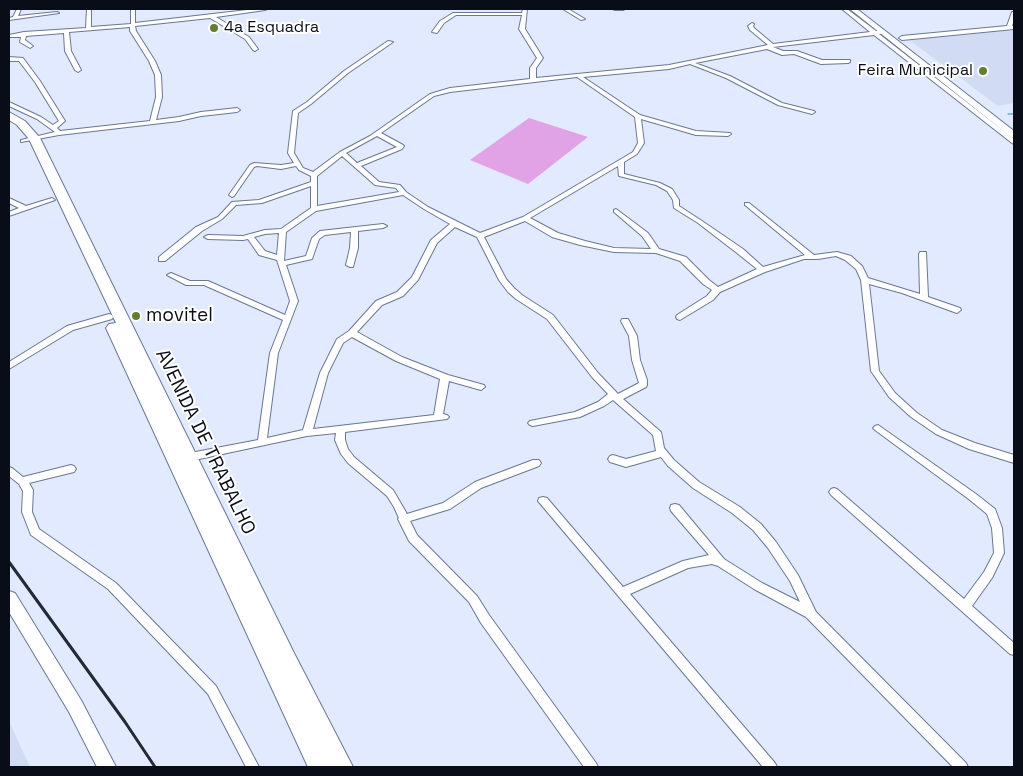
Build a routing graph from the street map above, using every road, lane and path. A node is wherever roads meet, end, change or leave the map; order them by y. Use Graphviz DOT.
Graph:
graph roads {
  1 [pos="19,9"];
  2 [pos="90,9"];
  3 [pos="134,9"];
  4 [pos="265,9"];
  5 [pos="565,9"];
  6 [pos="615,9"];
  7 [pos="623,9"];
  8 [pos="844,9"];
  9 [pos="853,9"];
  10 [pos="863,9"];
  11 [pos="57,11"];
  12 [pos="525,11"];
  13 [pos="1014,13"];
  14 [pos="211,16"];
  15 [pos="11,19"];
  16 [pos="583,19"];
  17 [pos="752,24"];
  18 [pos="132,25"];
  19 [pos="1012,27"];
  20 [pos="88,28"];
  21 [pos="58,30"];
  22 [pos="66,30"];
  23 [pos="435,32"];
  24 [pos="879,32"];
  25 [pos="24,34"];
  26 [pos="9,36"];
  27 [pos="902,38"];
  28 [pos="892,39"];
  29 [pos="390,42"];
  30 [pos="30,46"];
  31 [pos="770,46"];
  32 [pos="255,49"];
  33 [pos="9,59"];
  34 [pos="848,61"];
  35 [pos="692,64"];
  36 [pos="78,70"];
  37 [pos="578,76"];
  38 [pos="534,80"];
  39 [pos="9,104"];
  40 [pos="237,110"];
  41 [pos="812,112"];
  42 [pos="9,115"];
  43 [pos="638,116"];
  44 [pos="153,121"];
  45 [pos="9,122"];
  46 [pos="1014,127"];
  47 [pos="54,128"];
  48 [pos="59,133"];
  49 [pos="377,134"];
  50 [pos="728,134"];
  51 [pos="1014,135"];
  52 [pos="28,139"];
  53 [pos="1014,142"];
  54 [pos="342,153"];
  55 [pos="621,162"];
  56 [pos="297,164"];
  57 [pos="356,166"];
  58 [pos="44,172"];
  59 [pos="313,179"];
  60 [pos="404,193"];
  61 [pos="232,195"];
  62 [pos="9,200"];
  63 [pos="52,200"];
  64 [pos="747,204"];
  65 [pos="25,208"];
  66 [pos="314,209"];
  67 [pos="616,211"];
  68 [pos="9,214"];
  69 [pos="525,218"];
  70 [pos="456,224"];
  71 [pos="71,225"];
  72 [pos="384,226"];
  73 [pos="355,229"];
  74 [pos="283,231"];
  75 [pos="250,236"];
  76 [pos="480,236"];
  77 [pos="208,237"];
  78 [pos="656,251"];
  79 [pos="923,254"];
  80 [pos="812,257"];
  81 [pos="162,259"];
  82 [pos="280,262"];
  83 [pos="350,265"];
  84 [pos="762,270"];
  85 [pos="94,274"];
  86 [pos="171,275"];
  87 [pos="865,280"];
  88 [pos="717,290"];
  89 [pos="924,299"];
  90 [pos="957,310"];
  91 [pos="109,317"];
  92 [pos="680,317"];
  93 [pos="288,319"];
  94 [pos="625,321"];
  95 [pos="352,333"];
  96 [pos="128,344"];
  97 [pos="9,366"];
  98 [pos="445,377"];
  99 [pos="481,387"];
  100 [pos="615,397"];
  101 [pos="441,417"];
  102 [pos="533,423"];
  103 [pos="878,428"];
  104 [pos="341,429"];
  105 [pos="307,433"];
  106 [pos="262,443"];
  107 [pos="663,454"];
  108 [pos="182,459"];
  109 [pos="613,459"];
  110 [pos="1014,459"];
  111 [pos="536,463"];
  112 [pos="71,469"];
  113 [pos="9,470"];
  114 [pos="22,481"];
  115 [pos="834,492"];
  116 [pos="543,501"];
  117 [pos="675,508"];
  118 [pos="403,519"];
  119 [pos="722,563"];
  120 [pos="622,592"];
  121 [pos="9,598"];
  122 [pos="965,607"];
  123 [pos="811,615"];
  124 [pos="271,646"];
  125 [pos="1014,650"];
  126 [pos="107,767"];
  127 [pos="253,767"];
  128 [pos="320,767"];
  129 [pos="340,767"];
  130 [pos="592,767"];
  131 [pos="771,767"];
  132 [pos="962,767"];
  1 -- 15 [label="street"];
  2 -- 20 [label="street"];
  3 -- 18 [label="street"];
  4 -- 14 [label="street"];
  5 -- 16 [label="street"];
  6 -- 7 [label="street"];
  8 -- 24 [label="street"];
  9 -- 24 [label="main road"];
  10 -- 27 [label="main road"];
  11 -- 15 [label="street"];
  11 -- 21 [label="street"];
  12 -- 23 [label="street"];
  12 -- 38 [label="street"];
  13 -- 19 [label="street"];
  14 -- 18 [label="street"];
  14 -- 32 [label="street"];
  17 -- 31 [label="street"];
  18 -- 20 [label="street"];
  18 -- 44 [label="street"];
  19 -- 27 [label="street"];
  20 -- 22 [label="street"];
  21 -- 22 [label="street"];
  21 -- 25 [label="street"];
  22 -- 36 [label="street"];
  24 -- 28 [label="main road"];
  24 -- 31 [label="street"];
  24 -- 53 [label="street"];
  25 -- 26 [label="street"];
  25 -- 30 [label="street"];
  27 -- 28 [label="main road"];
  27 -- 46 [label="main road"];
  28 -- 51 [label="main road"];
  29 -- 56 [label="street"];
  31 -- 34 [label="street"];
  31 -- 35 [label="street"];
  33 -- 47 [label="street"];
  35 -- 37 [label="street"];
  35 -- 41 [label="street"];
  37 -- 38 [label="street"];
  37 -- 43 [label="street"];
  38 -- 49 [label="street"];
  39 -- 47 [label="street"];
  40 -- 44 [label="street"];
  42 -- 52 [label="highway, AVENIDA DE TRABALHO"];
  43 -- 50 [label="street"];
  43 -- 55 [label="street"];
  44 -- 48 [label="street"];
  45 -- 52 [label="highway, AVENIDA DE TRABALHO"];
  47 -- 48 [label="street"];
  48 -- 52 [label="street"];
  49 -- 54 [label="street"];
  49 -- 57 [label="street"];
  52 -- 58 [label="highway, AVENIDA DE TRABALHO"];
  54 -- 57 [label="street"];
  54 -- 59 [label="street"];
  55 -- 69 [label="street"];
  55 -- 84 [label="street"];
  56 -- 59 [label="street"];
  56 -- 61 [label="street"];
  57 -- 60 [label="street"];
  58 -- 63 [label="highway, AVENIDA DE TRABALHO"];
  58 -- 71 [label="highway, AVENIDA DE TRABALHO"];
  59 -- 66 [label="street"];
  59 -- 81 [label="street"];
  60 -- 66 [label="street"];
  60 -- 70 [label="street"];
  62 -- 65 [label="street"];
  63 -- 65 [label="street"];
  63 -- 71 [label="highway, AVENIDA DE TRABALHO"];
  64 -- 80 [label="street"];
  65 -- 68 [label="street"];
  66 -- 74 [label="street"];
  67 -- 78 [label="street"];
  69 -- 76 [label="street"];
  69 -- 78 [label="street"];
  70 -- 76 [label="street"];
  70 -- 95 [label="street"];
  71 -- 85 [label="highway, AVENIDA DE TRABALHO"];
  72 -- 73 [label="street"];
  73 -- 82 [label="street"];
  73 -- 83 [label="street"];
  74 -- 75 [label="street"];
  74 -- 82 [label="street"];
  75 -- 77 [label="street"];
  75 -- 82 [label="street"];
  76 -- 100 [label="street"];
  78 -- 88 [label="street"];
  79 -- 89 [label="street"];
  80 -- 84 [label="street"];
  80 -- 87 [label="street"];
  82 -- 93 [label="street"];
  84 -- 88 [label="street"];
  85 -- 91 [label="highway, AVENIDA DE TRABALHO"];
  85 -- 96 [label="highway, AVENIDA DE TRABALHO"];
  86 -- 93 [label="street"];
  87 -- 89 [label="street"];
  87 -- 110 [label="street"];
  88 -- 92 [label="street"];
  89 -- 90 [label="street"];
  91 -- 96 [label="highway, AVENIDA DE TRABALHO"];
  91 -- 97 [label="street"];
  93 -- 106 [label="street"];
  94 -- 100 [label="street"];
  95 -- 98 [label="street"];
  95 -- 105 [label="street"];
  96 -- 108 [label="highway, AVENIDA DE TRABALHO"];
  98 -- 99 [label="street"];
  98 -- 101 [label="street"];
  100 -- 102 [label="street"];
  100 -- 107 [label="street"];
  101 -- 104 [label="street"];
  103 -- 122 [label="street"];
  104 -- 105 [label="street"];
  104 -- 118 [label="street"];
  105 -- 106 [label="street"];
  106 -- 108 [label="street"];
  107 -- 109 [label="street"];
  107 -- 123 [label="street"];
  108 -- 124 [label="highway, AVENIDA DE TRABALHO"];
  111 -- 118 [label="street"];
  112 -- 114 [label="street"];
  113 -- 114 [label="street"];
  114 -- 127 [label="street"];
  115 -- 122 [label="street"];
  116 -- 120 [label="street"];
  117 -- 119 [label="street"];
  118 -- 130 [label="street"];
  119 -- 120 [label="street"];
  119 -- 123 [label="street"];
  120 -- 131 [label="street"];
  121 -- 126 [label="main road"];
  122 -- 125 [label="street"];
  123 -- 132 [label="street"];
  124 -- 128 [label="highway, AVENIDA DE TRABALHO"];
  124 -- 129 [label="highway, AVENIDA DE TRABALHO"];
}
